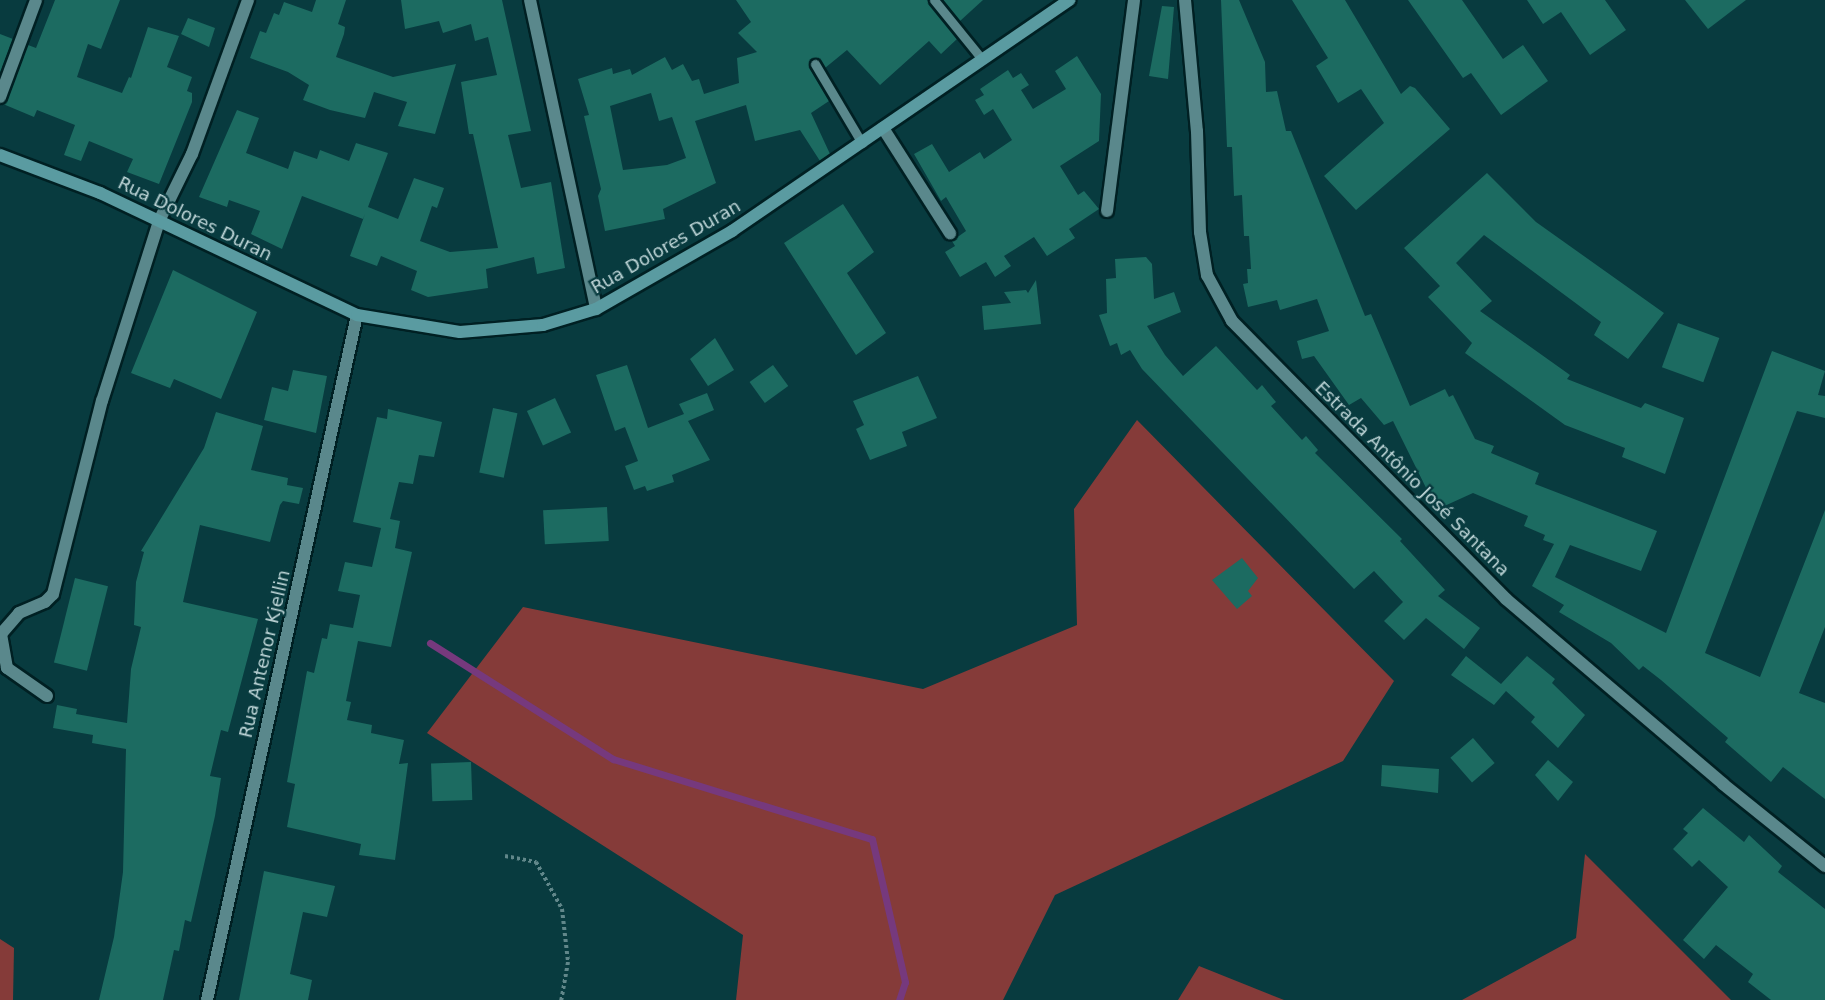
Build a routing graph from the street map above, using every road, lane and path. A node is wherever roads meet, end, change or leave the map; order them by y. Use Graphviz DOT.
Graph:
graph roads {
  1 [pos="36,0"];
  2 [pos="248,0"];
  3 [pos="530,0"];
  4 [pos="934,0"];
  5 [pos="1070,0"];
  6 [pos="1134,0"];
  7 [pos="1185,0"];
  8 [pos="982,59"];
  9 [pos="815,64"];
  10 [pos="0,97"];
  11 [pos="883,128"];
  12 [pos="862,143"];
  13 [pos="0,155"];
  14 [pos="1107,211"];
  15 [pos="159,221"];
  16 [pos="950,233"];
  17 [pos="596,309"];
  18 [pos="357,315"];
  19 [pos="47,696"];
  20 [pos="505,856"];
  21 [pos="1825,866"];
  22 [pos="207,1000"];
  23 [pos="561,1000"];
  1 -- 10 [label="street"];
  2 -- 15 [label="street"];
  3 -- 17 [label="street"];
  4 -- 8 [label="lane"];
  5 -- 8 [label="street, Rua Dolores Duran"];
  6 -- 14 [label="street"];
  7 -- 21 [label="street, Estrada Antônio José Santana"];
  8 -- 11 [label="street, Rua Dolores Duran"];
  9 -- 12 [label="lane"];
  11 -- 12 [label="street, Rua Dolores Duran"];
  11 -- 16 [label="street"];
  12 -- 17 [label="street, Rua Dolores Duran"];
  13 -- 15 [label="street, Rua Dolores Duran"];
  15 -- 18 [label="street, Rua Dolores Duran"];
  15 -- 19 [label="street"];
  17 -- 18 [label="street, Rua Dolores Duran"];
  18 -- 22 [label="street, Rua Antenor Kjellin"];
  20 -- 23 [label="path"];
}
